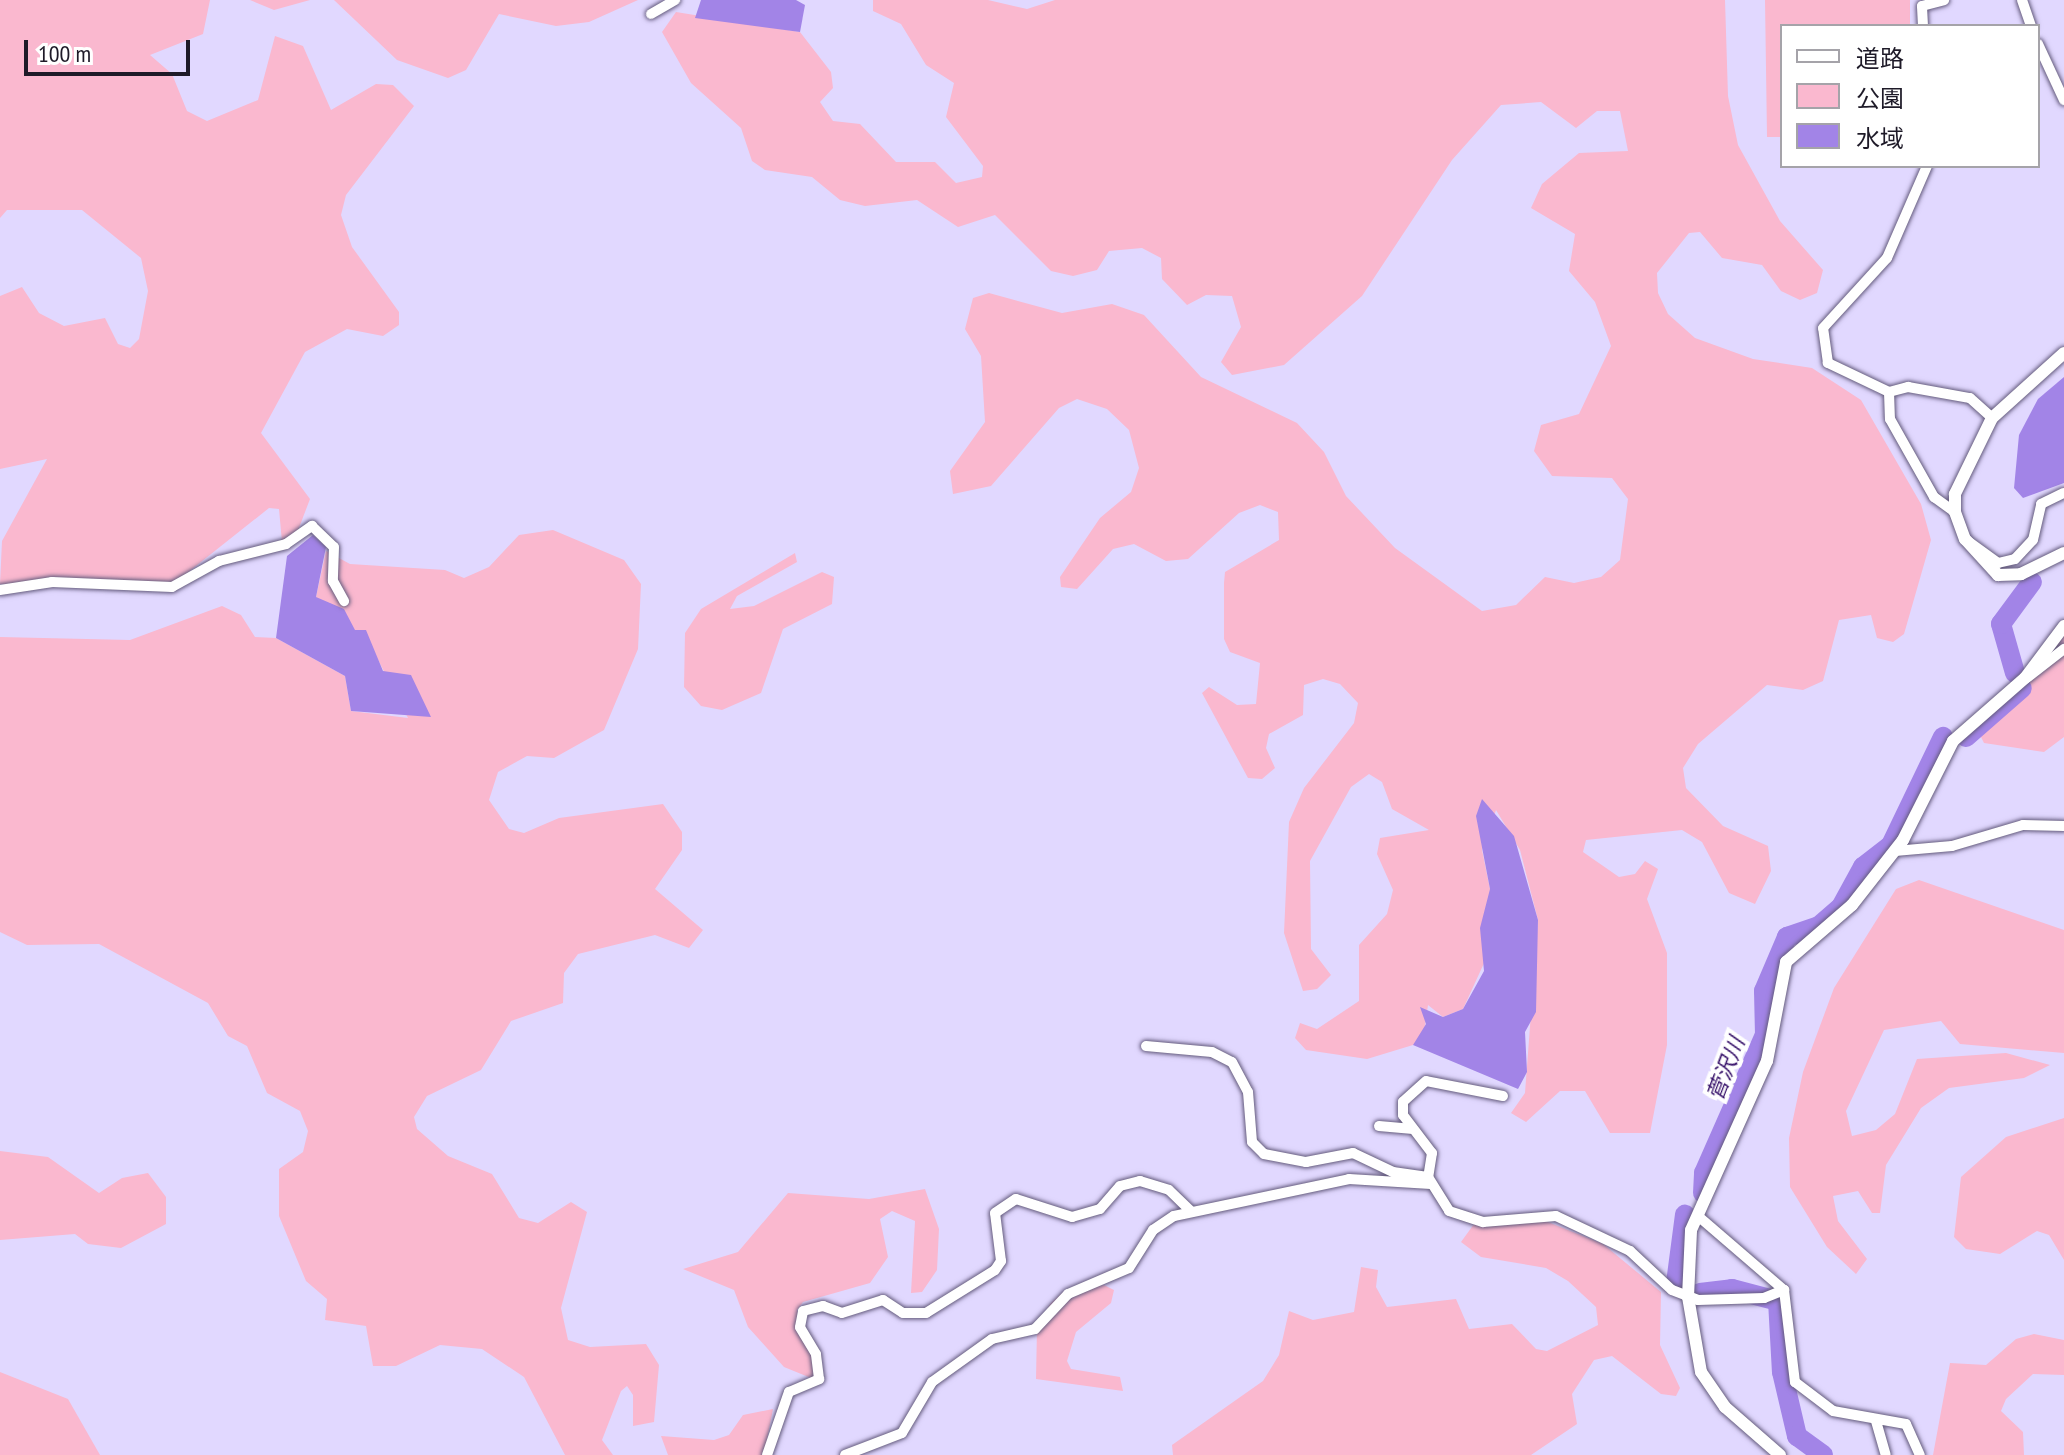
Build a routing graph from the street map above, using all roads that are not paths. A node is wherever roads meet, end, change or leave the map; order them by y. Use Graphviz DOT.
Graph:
graph roads {
  1 [pos="675,0"];
  2 [pos="1944,0"];
  3 [pos="2022,0"];
  4 [pos="651,14"];
  5 [pos="1923,24"];
  6 [pos="2030,24"];
  7 [pos="2040,48"];
  8 [pos="2064,100"];
  9 [pos="1926,168"];
  10 [pos="2064,353"];
  11 [pos="1889,392"];
  12 [pos="1992,418"];
  13 [pos="2064,493"];
  14 [pos="1955,512"];
  15 [pos="1965,539"];
  16 [pos="2064,553"];
  17 [pos="0,590"];
  18 [pos="344,601"];
  19 [pos="2064,626"];
  20 [pos="2064,649"];
  21 [pos="2025,678"];
  22 [pos="2064,826"];
  23 [pos="1895,851"];
  24 [pos="1146,1046"];
  25 [pos="1503,1096"];
  26 [pos="1379,1126"];
  27 [pos="1413,1129"];
  28 [pos="1430,1180"];
  29 [pos="1191,1211"];
  30 [pos="1698,1216"];
  31 [pos="1780,1292"];
  32 [pos="1688,1297"];
  33 [pos="1876,1421"];
  34 [pos="767,1455"];
  35 [pos="845,1455"];
  36 [pos="1780,1455"];
  37 [pos="1886,1455"];
  38 [pos="1920,1455"];
  1 -- 4 [label="street"];
  2 -- 5 [label="street"];
  3 -- 6 [label="street"];
  7 -- 8 [label="street"];
  9 -- 11 [label="street"];
  10 -- 12 [label="street"];
  11 -- 12 [label="street"];
  11 -- 14 [label="street"];
  12 -- 14 [label="street"];
  13 -- 15 [label="street"];
  14 -- 15 [label="street"];
  15 -- 16 [label="street"];
  17 -- 18 [label="street"];
  19 -- 21 [label="street"];
  20 -- 21 [label="street"];
  21 -- 23 [label="street"];
  22 -- 23 [label="street"];
  23 -- 30 [label="street"];
  24 -- 28 [label="street"];
  25 -- 27 [label="street"];
  26 -- 27 [label="street"];
  27 -- 28 [label="street"];
  28 -- 29 [label="street"];
  28 -- 32 [label="street"];
  29 -- 34 [label="street"];
  29 -- 35 [label="street"];
  30 -- 31 [label="street"];
  30 -- 32 [label="street"];
  31 -- 32 [label="street"];
  31 -- 33 [label="street"];
  32 -- 36 [label="street"];
  33 -- 37 [label="street"];
  33 -- 38 [label="street"];
}
